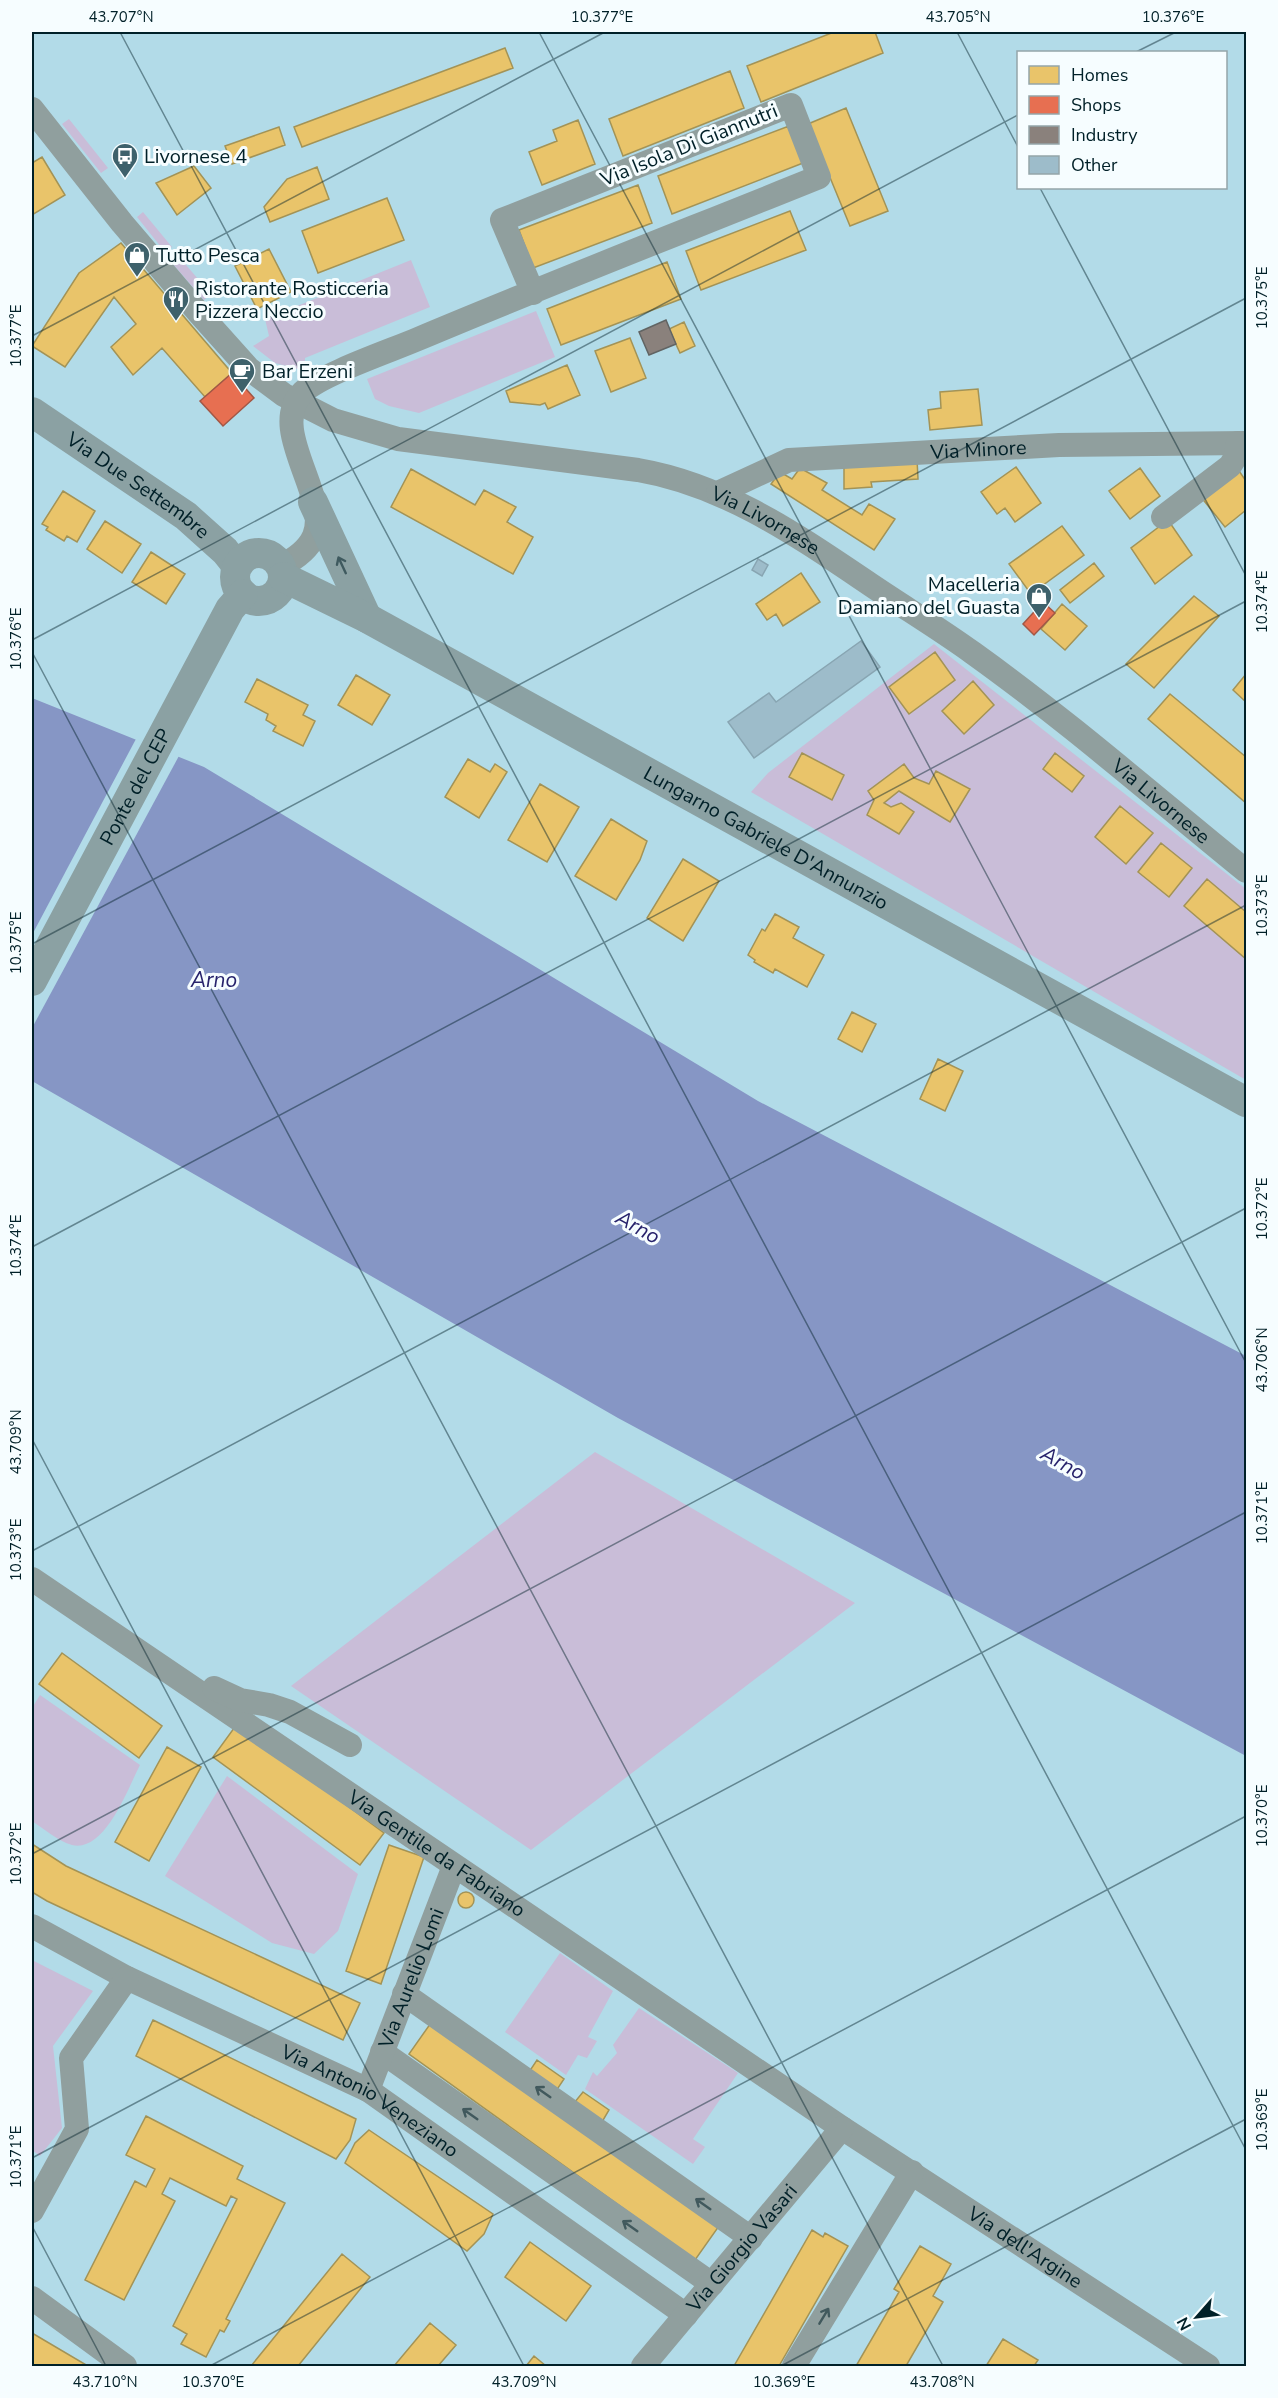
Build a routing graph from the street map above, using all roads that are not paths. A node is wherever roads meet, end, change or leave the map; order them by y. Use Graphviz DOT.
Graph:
graph roads {
  1 [pos="32,109"];
  2 [pos="532,292"];
  3 [pos="296,402"];
  4 [pos="32,412"];
  5 [pos="1242,443"];
  6 [pos="718,493"];
  7 [pos="313,502"];
  8 [pos="1163,517"];
  9 [pos="282,572"];
  10 [pos="240,580"];
  11 [pos="366,618"];
  12 [pos="1246,871"];
  13 [pos="32,981"];
  14 [pos="1246,1102"];
  15 [pos="32,1580"];
  16 [pos="174,1676"];
  17 [pos="350,1745"];
  18 [pos="454,1866"];
  19 [pos="32,1926"];
  20 [pos="127,1978"];
  21 [pos="404,1994"];
  22 [pos="382,2052"];
  23 [pos="368,2090"];
  24 [pos="842,2128"];
  25 [pos="912,2172"];
  26 [pos="32,2211"];
  27 [pos="751,2238"];
  28 [pos="712,2284"];
  29 [pos="32,2298"];
  30 [pos="686,2315"];
  31 [pos="125,2367"];
  32 [pos="644,2367"];
  33 [pos="794,2367"];
  34 [pos="1208,2367"];
  1 -- 3 [label="street, Via Livornese"];
  2 -- 2 [label="street, Via Isola Di Giannutri"];
  2 -- 3 [label="street, Via Isola Di Giannutri"];
  3 -- 6 [label="street, Via Livornese"];
  3 -- 7 [label="street"];
  4 -- 10 [label="main road, Via Due Settembre"];
  5 -- 6 [label="street, Via Minore"];
  5 -- 8 [label="street"];
  6 -- 12 [label="street, Via Livornese"];
  7 -- 9 [label="street"];
  11 -- 7 [label="main road, one-way"];
  9 -- 10 [label="main road"];
  9 -- 10 [label="main road"];
  9 -- 11 [label="main road, Lungarno Gabriele D'Annunzio"];
  10 -- 13 [label="main road, Ponte del CEP"];
  11 -- 14 [label="main road, Lungarno Gabriele D'Annunzio"];
  15 -- 16 [label="street, Via Gentile da Fabriano"];
  16 -- 17 [label="street"];
  16 -- 18 [label="street, Via Gentile da Fabriano"];
  18 -- 21 [label="street, Via Aurelio Lomi"];
  18 -- 24 [label="street, Via Gentile da Fabriano"];
  19 -- 20 [label="street, Via Antonio Veneziano"];
  20 -- 23 [label="street, Via Antonio Veneziano"];
  20 -- 26 [label="street"];
  21 -- 22 [label="street, Via Aurelio Lomi"];
  27 -- 21 [label="street, one-way"];
  22 -- 23 [label="street, Via Aurelio Lomi"];
  28 -- 22 [label="street, one-way"];
  23 -- 30 [label="street, Via Antonio Veneziano"];
  24 -- 25 [label="street, Via dell'Argine"];
  24 -- 27 [label="street, Via Giorgio Vasari"];
  33 -- 25 [label="street, one-way"];
  25 -- 34 [label="street, Via dell'Argine"];
  27 -- 28 [label="street, Via Giorgio Vasari"];
  28 -- 30 [label="street, Via Giorgio Vasari"];
  29 -- 31 [label="street"];
  30 -- 32 [label="street, Via Giorgio Vasari"];
}
